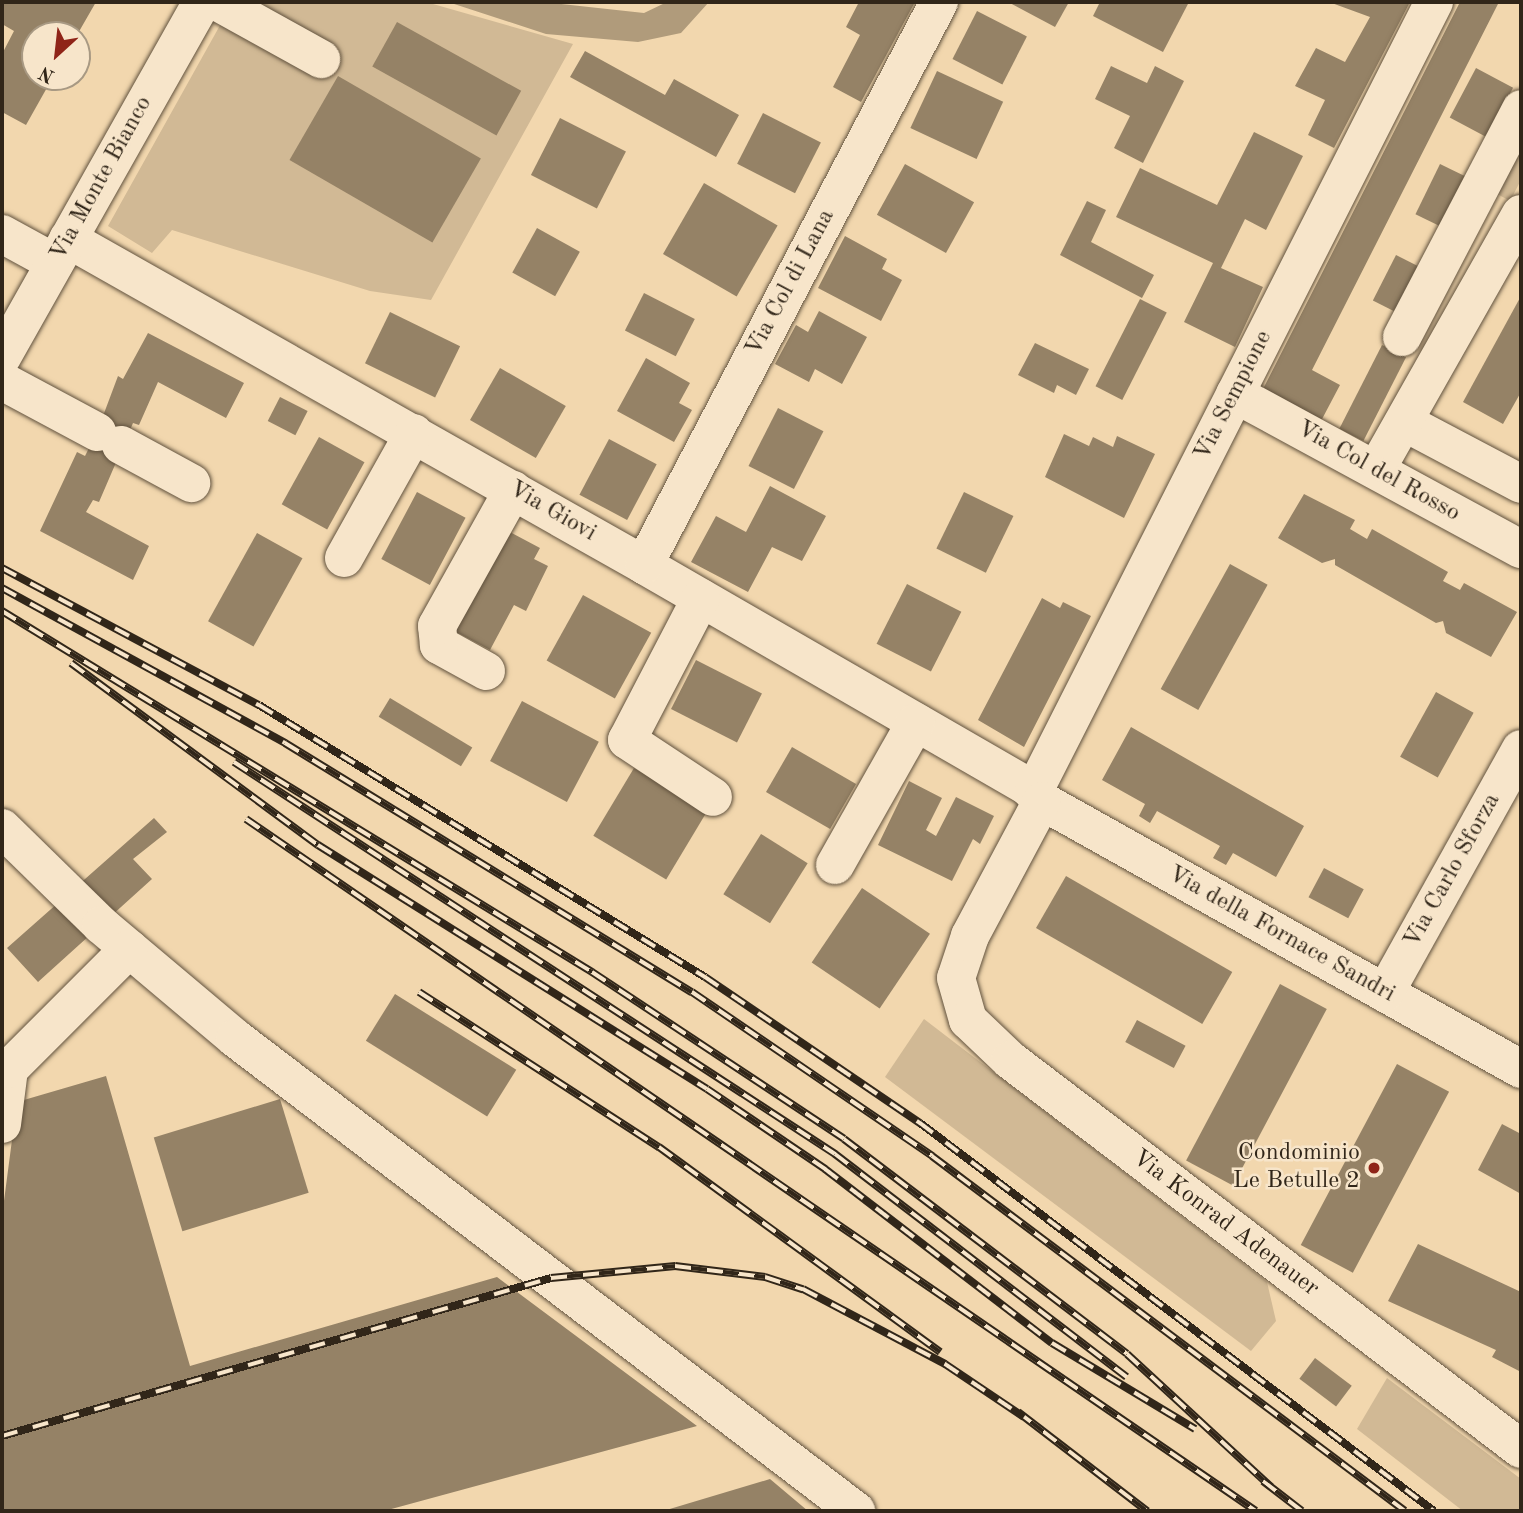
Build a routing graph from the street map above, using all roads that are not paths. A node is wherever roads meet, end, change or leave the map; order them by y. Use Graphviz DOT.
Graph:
graph roads {
  1 [pos="202,2"];
  2 [pos="218,2"];
  3 [pos="939,2"];
  4 [pos="1434,2"];
  5 [pos="321,59"];
  6 [pos="1521,109"];
  7 [pos="1468,210"];
  8 [pos="1519,220"];
  9 [pos="2,234"];
  10 [pos="61,251"];
  11 [pos="1402,337"];
  12 [pos="2,357"];
  13 [pos="2,381"];
  14 [pos="1236,394"];
  15 [pos="1404,422"];
  16 [pos="414,433"];
  17 [pos="1376,470"];
  18 [pos="191,483"];
  19 [pos="1521,484"];
  20 [pos="513,490"];
  21 [pos="1521,549"];
  22 [pos="344,558"];
  23 [pos="644,565"];
  24 [pos="701,598"];
  25 [pos="486,671"];
  26 [pos="916,722"];
  27 [pos="1521,749"];
  28 [pos="1038,796"];
  29 [pos="713,797"];
  30 [pos="2,828"];
  31 [pos="835,865"];
  32 [pos="129,949"];
  33 [pos="956,978"];
  34 [pos="1385,993"];
  35 [pos="1521,1069"];
  36 [pos="2,1124"];
  37 [pos="1521,1449"];
  38 [pos="856,1511"];
  1 -- 10 [label="street, Via Monte Bianco"];
  2 -- 5 [label="street"];
  3 -- 23 [label="street, Via Col di Lana"];
  4 -- 14 [label="street, Via Sempione"];
  6 -- 7 [label="street"];
  7 -- 8 [label="street"];
  7 -- 11 [label="street"];
  8 -- 15 [label="street"];
  9 -- 10 [label="street, Via Giovi"];
  10 -- 12 [label="street, Via Monte Bianco"];
  10 -- 16 [label="street, Via Giovi"];
  13 -- 18 [label="street"];
  14 -- 17 [label="street, Via Col del Rosso"];
  14 -- 28 [label="street, Via Sempione"];
  15 -- 17 [label="street"];
  15 -- 19 [label="street"];
  16 -- 20 [label="street, Via Giovi"];
  16 -- 22 [label="street"];
  17 -- 21 [label="street, Via Col del Rosso"];
  20 -- 23 [label="street, Via Giovi"];
  20 -- 25 [label="street"];
  23 -- 24 [label="street, Via Giovi"];
  24 -- 26 [label="street, Via Giovi"];
  24 -- 29 [label="street"];
  26 -- 28 [label="street, Via Giovi"];
  26 -- 31 [label="street"];
  27 -- 34 [label="street, Via Carlo Sforza"];
  28 -- 33 [label="street, Via Sempione"];
  28 -- 34 [label="street, Via della Fornace Sandri"];
  30 -- 32 [label="street"];
  32 -- 36 [label="street"];
  32 -- 38 [label="street"];
  33 -- 37 [label="street, Via Konrad Adenauer"];
  34 -- 35 [label="street, Via della Fornace Sandri"];
}
